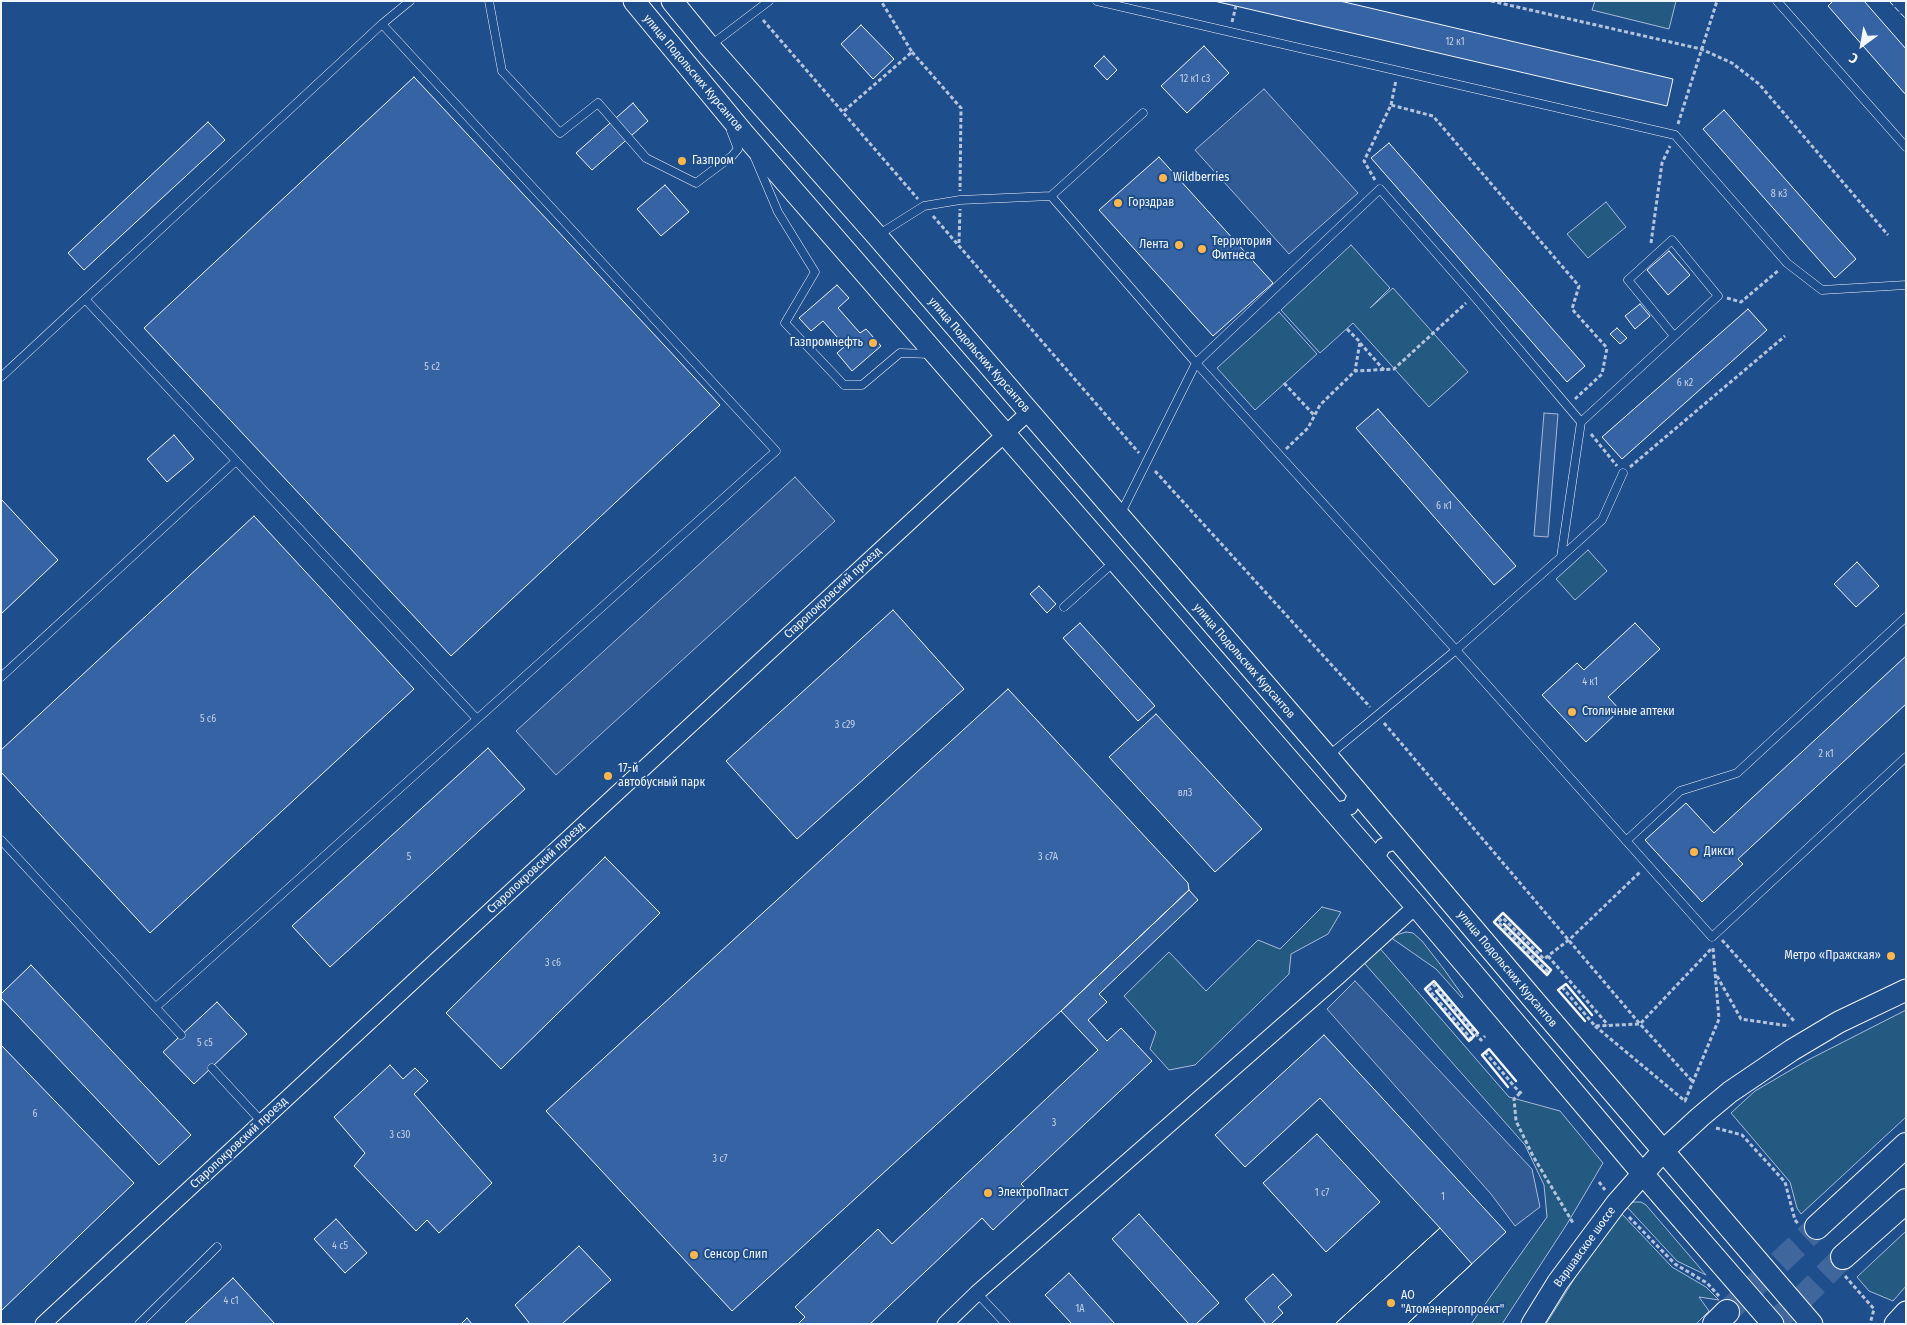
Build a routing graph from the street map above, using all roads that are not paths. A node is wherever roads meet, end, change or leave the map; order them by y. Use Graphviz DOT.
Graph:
graph roads {
  1 [pos="410,1"];
  2 [pos="489,1"];
  3 [pos="634,1"];
  4 [pos="672,1"];
  5 [pos="770,1"];
  6 [pos="1097,1"];
  7 [pos="1777,1"];
  8 [pos="382,24"];
  9 [pos="709,46"];
  10 [pos="721,106"];
  11 [pos="1143,113"];
  12 [pos="744,134"];
  13 [pos="1906,147"];
  14 [pos="1051,196"];
  15 [pos="877,236"];
  16 [pos="1906,285"];
  17 [pos="85,299"];
  18 [pos="1674,336"];
  19 [pos="936,354"];
  20 [pos="1196,363"];
  21 [pos="1,377"];
  22 [pos="1029,412"];
  23 [pos="1581,422"];
  24 [pos="1005,434"];
  25 [pos="236,461"];
  26 [pos="1623,473"];
  27 [pos="1119,517"];
  28 [pos="1561,557"];
  29 [pos="1115,560"];
  30 [pos="1064,607"];
  31 [pos="1906,617"];
  32 [pos="1456,650"];
  33 [pos="1,677"];
  34 [pos="477,720"];
  35 [pos="1328,756"];
  36 [pos="1906,757"];
  37 [pos="1351,785"];
  38 [pos="1328,805"];
  39 [pos="1,840"];
  40 [pos="1626,841"];
  41 [pos="1404,847"];
  42 [pos="1381,867"];
  43 [pos="1416,906"];
  44 [pos="1906,990"];
  45 [pos="156,1007"];
  46 [pos="181,1035"];
  47 [pos="212,1068"];
  48 [pos="262,1122"];
  49 [pos="1906,1145"];
  50 [pos="1663,1151"];
  51 [pos="1642,1173"];
  52 [pos="1906,1201"];
  53 [pos="1817,1227"];
  54 [pos="217,1248"];
  55 [pos="1843,1257"];
  56 [pos="977,1293"];
  57 [pos="1906,1312"];
  58 [pos="43,1324"];
  59 [pos="139,1324"];
  60 [pos="945,1324"];
  61 [pos="1006,1324"];
  62 [pos="1532,1324"];
  63 [pos="1773,1324"];
  64 [pos="1812,1324"];
  65 [pos="1895,1324"];
  1 -- 8 [label="lane"];
  2 -- 10 [label="lane"];
  3 -- 10 [label="main road, улица Подольских Курсантов"];
  4 -- 9 [label="main road, улица Подольских Курсантов"];
  5 -- 9 [label="lane"];
  6 -- 16 [label="lane"];
  7 -- 13 [label="lane"];
  8 -- 17 [label="lane"];
  8 -- 34 [label="lane"];
  9 -- 15 [label="main road, улица Подольских Курсантов"];
  10 -- 12 [label="main road, улица Подольских Курсантов"];
  11 -- 14 [label="lane"];
  12 -- 19 [label="main road, улица Подольских Курсантов"];
  12 -- 19 [label="lane"];
  14 -- 15 [label="lane"];
  14 -- 20 [label="lane"];
  15 -- 22 [label="main road, улица Подольских Курсантов"];
  17 -- 21 [label="lane"];
  17 -- 25 [label="lane"];
  18 -- 18 [label="lane"];
  18 -- 23 [label="lane"];
  19 -- 24 [label="main road, улица Подольских Курсантов"];
  20 -- 23 [label="lane"];
  20 -- 27 [label="lane"];
  20 -- 32 [label="lane"];
  22 -- 24 [label="street, Старопокровский проезд"];
  22 -- 27 [label="main road, улица Подольских Курсантов"];
  23 -- 28 [label="lane"];
  24 -- 29 [label="main road, улица Подольских Курсантов"];
  24 -- 48 [label="street, Старопокровский проезд"];
  25 -- 33 [label="lane"];
  25 -- 34 [label="lane"];
  26 -- 28 [label="lane"];
  27 -- 35 [label="main road, улица Подольских Курсантов"];
  28 -- 32 [label="lane"];
  29 -- 30 [label="lane"];
  29 -- 38 [label="main road, улица Подольских Курсантов"];
  31 -- 40 [label="lane"];
  32 -- 35 [label="lane"];
  32 -- 40 [label="lane"];
  34 -- 45 [label="lane"];
  35 -- 37 [label="main road, улица Подольских Курсантов"];
  36 -- 40 [label="lane"];
  37 -- 38 [label="street"];
  37 -- 41 [label="main road, улица Подольских Курсантов"];
  38 -- 42 [label="main road, улица Подольских Курсантов"];
  39 -- 45 [label="lane"];
  41 -- 42 [label="street"];
  41 -- 50 [label="main road, улица Подольских Курсантов"];
  42 -- 43 [label="main road, улица Подольских Курсантов"];
  43 -- 51 [label="main road, улица Подольских Курсантов"];
  43 -- 56 [label="street"];
  44 -- 50 [label="main road, Варшавское шоссе"];
  45 -- 46 [label="lane"];
  47 -- 48 [label="lane"];
  48 -- 58 [label="street, Старопокровский проезд"];
  49 -- 53 [label="main road"];
  50 -- 51 [label="main road, Варшавское шоссе"];
  50 -- 64 [label="main road, улица Подольских Курсантов"];
  51 -- 62 [label="main road, Варшавское шоссе"];
  51 -- 63 [label="main road, улица Подольских Курсантов"];
  52 -- 55 [label="main road"];
  54 -- 59 [label="lane"];
  56 -- 60 [label="street"];
  56 -- 61 [label="lane"];
  57 -- 65 [label="main road"];
}
